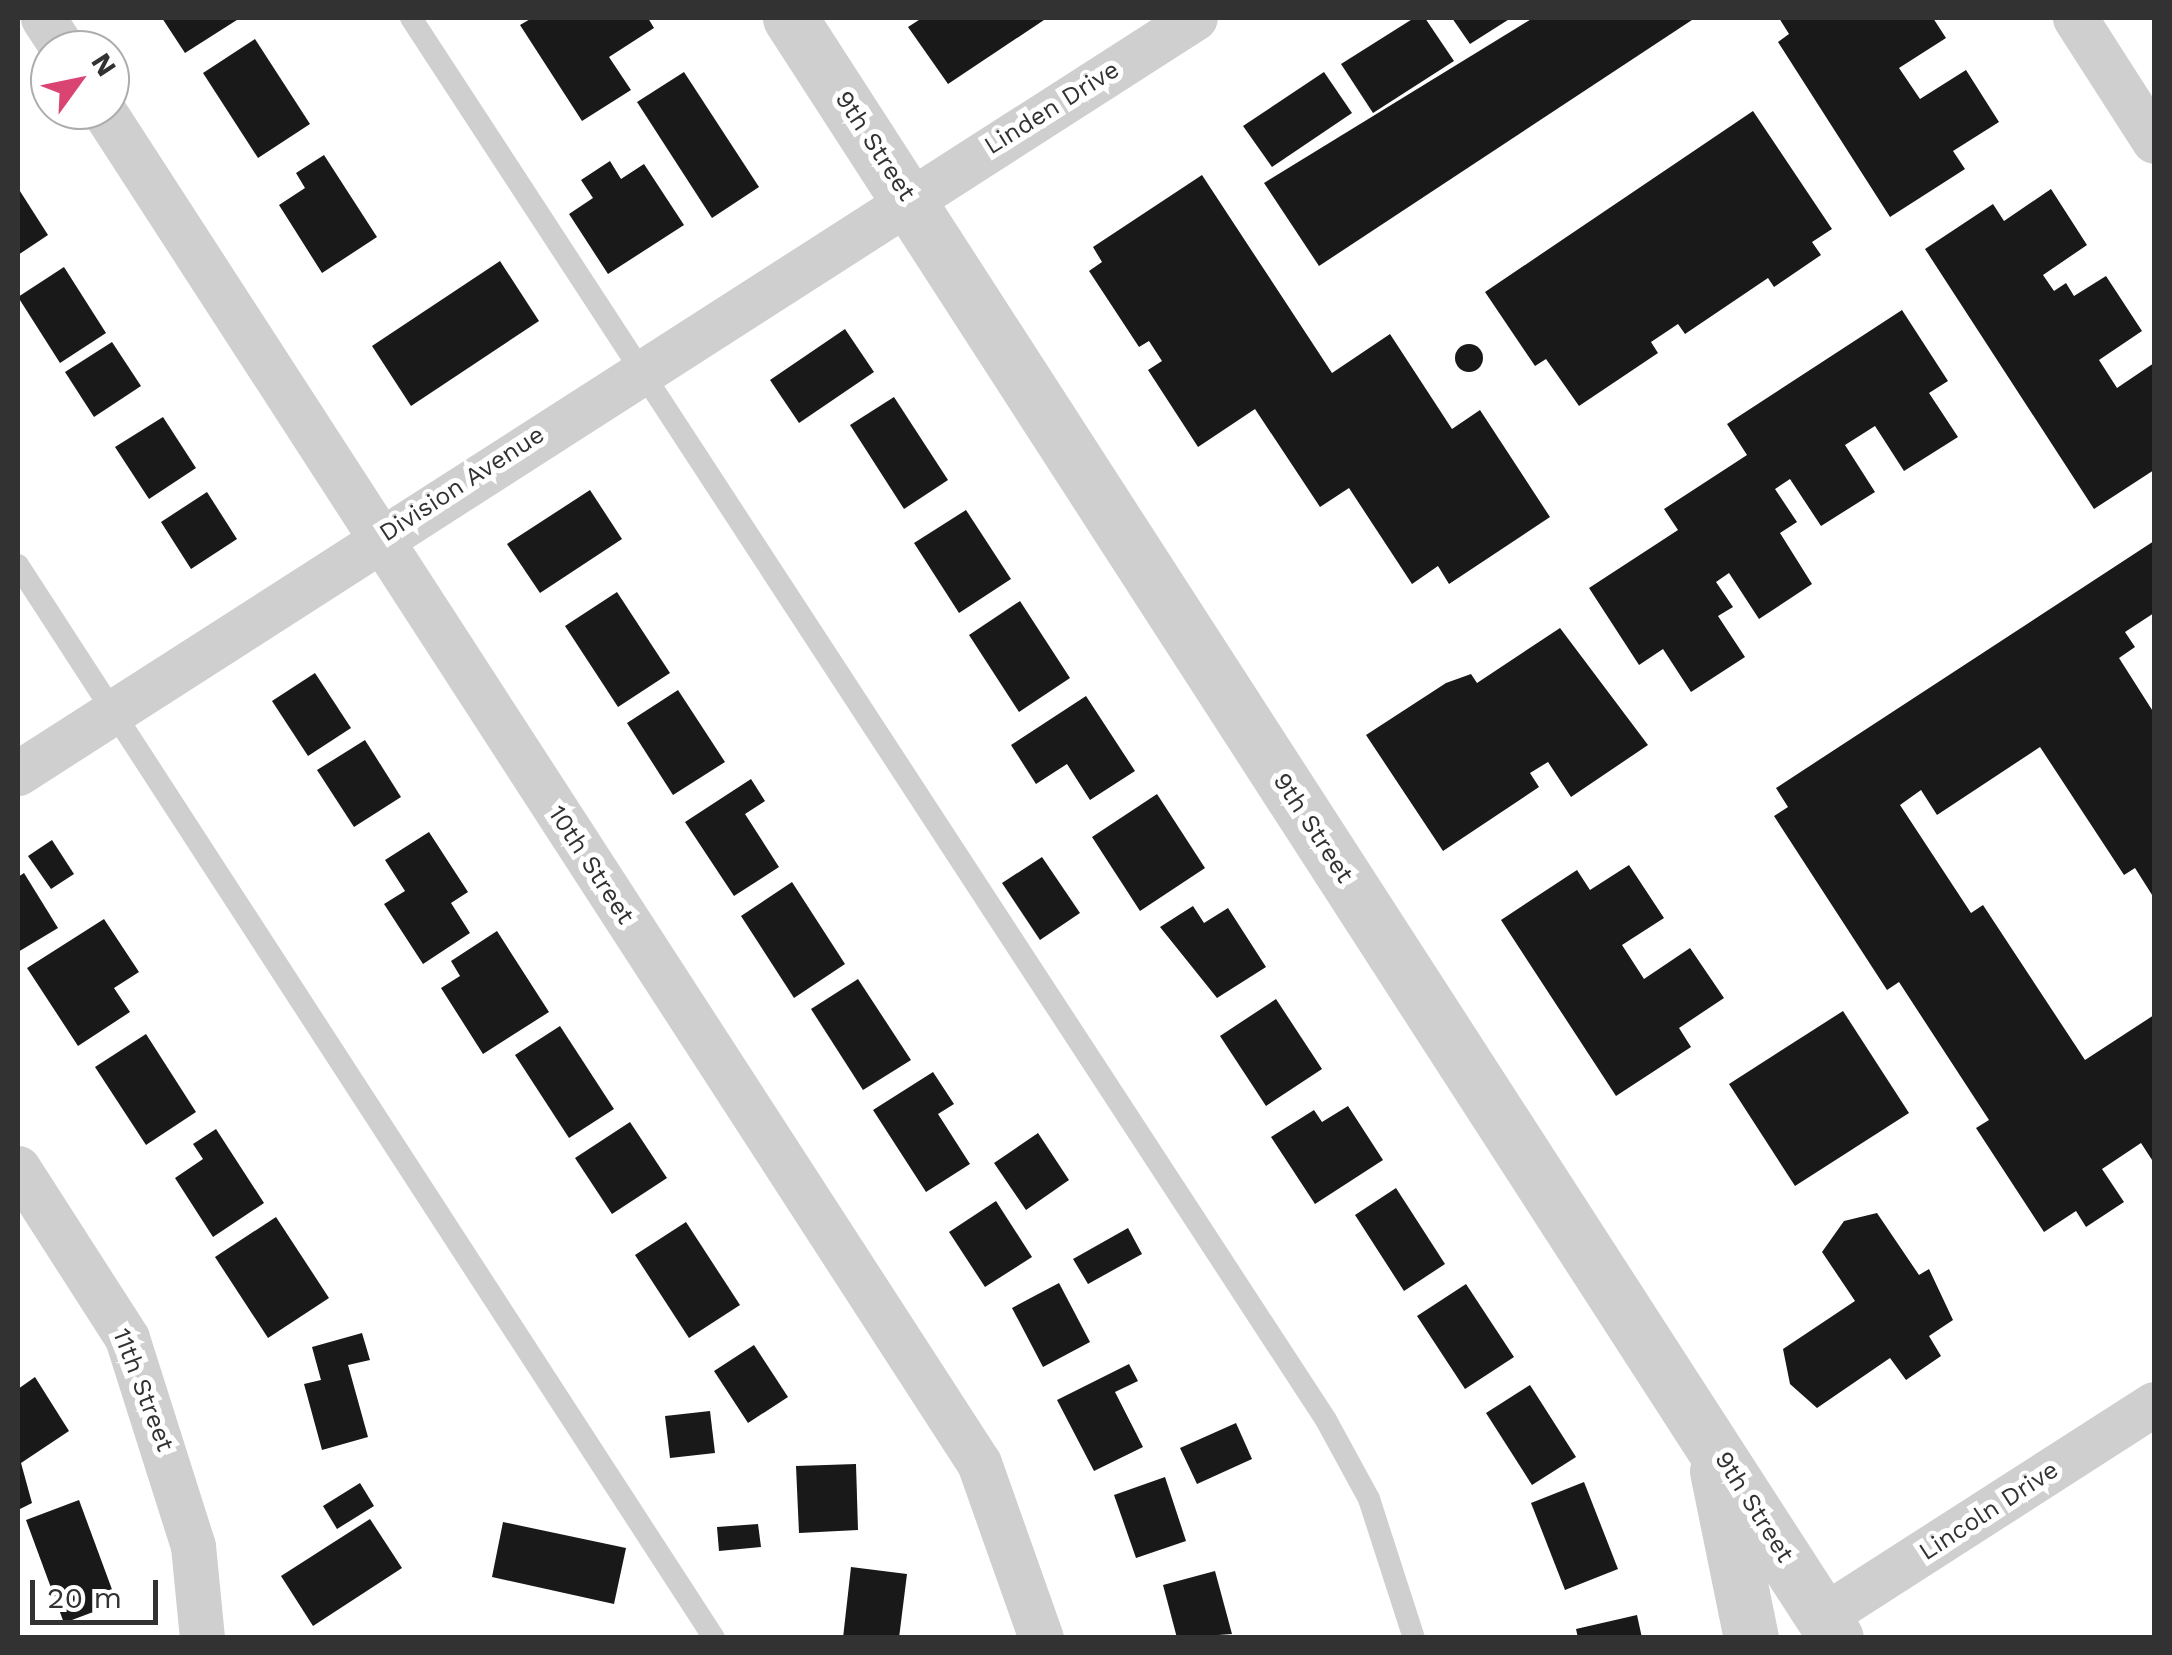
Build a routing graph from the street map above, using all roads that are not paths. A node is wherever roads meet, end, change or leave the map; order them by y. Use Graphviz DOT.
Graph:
graph roads {
  1 [pos="411,18"];
  2 [pos="790,18"];
  3 [pos="1195,18"];
  4 [pos="2074,18"];
  5 [pos="2150,127"];
  6 [pos="116,130"];
  7 [pos="910,198"];
  8 [pos="642,368"];
  9 [pos="378,538"];
  10 [pos="18,565"];
  11 [pos="114,710"];
  12 [pos="18,773"];
  13 [pos="18,1168"];
  14 [pos="2154,1404"];
  15 [pos="1710,1439"];
  16 [pos="1829,1627"];
  17 [pos="202,1638"];
  18 [pos="714,1638"];
  19 [pos="1041,1638"];
  20 [pos="1414,1638"];
  21 [pos="1751,1638"];
  1 -- 8 [label="lane"];
  2 -- 7 [label="street, 9th Street"];
  3 -- 7 [label="street, Linden Drive"];
  4 -- 5 [label="street"];
  6 -- 9 [label="street, 10th Street"];
  7 -- 8 [label="street, Division Avenue"];
  7 -- 15 [label="street, 9th Street"];
  8 -- 9 [label="street, Division Avenue"];
  8 -- 20 [label="lane"];
  9 -- 11 [label="street, Division Avenue"];
  9 -- 19 [label="street, 10th Street"];
  10 -- 11 [label="lane"];
  11 -- 12 [label="street, Division Avenue"];
  11 -- 18 [label="lane"];
  13 -- 17 [label="street, 11th Street"];
  14 -- 16 [label="street, Lincoln Drive"];
  15 -- 16 [label="street, 9th Street"];
  15 -- 21 [label="street"];
}
